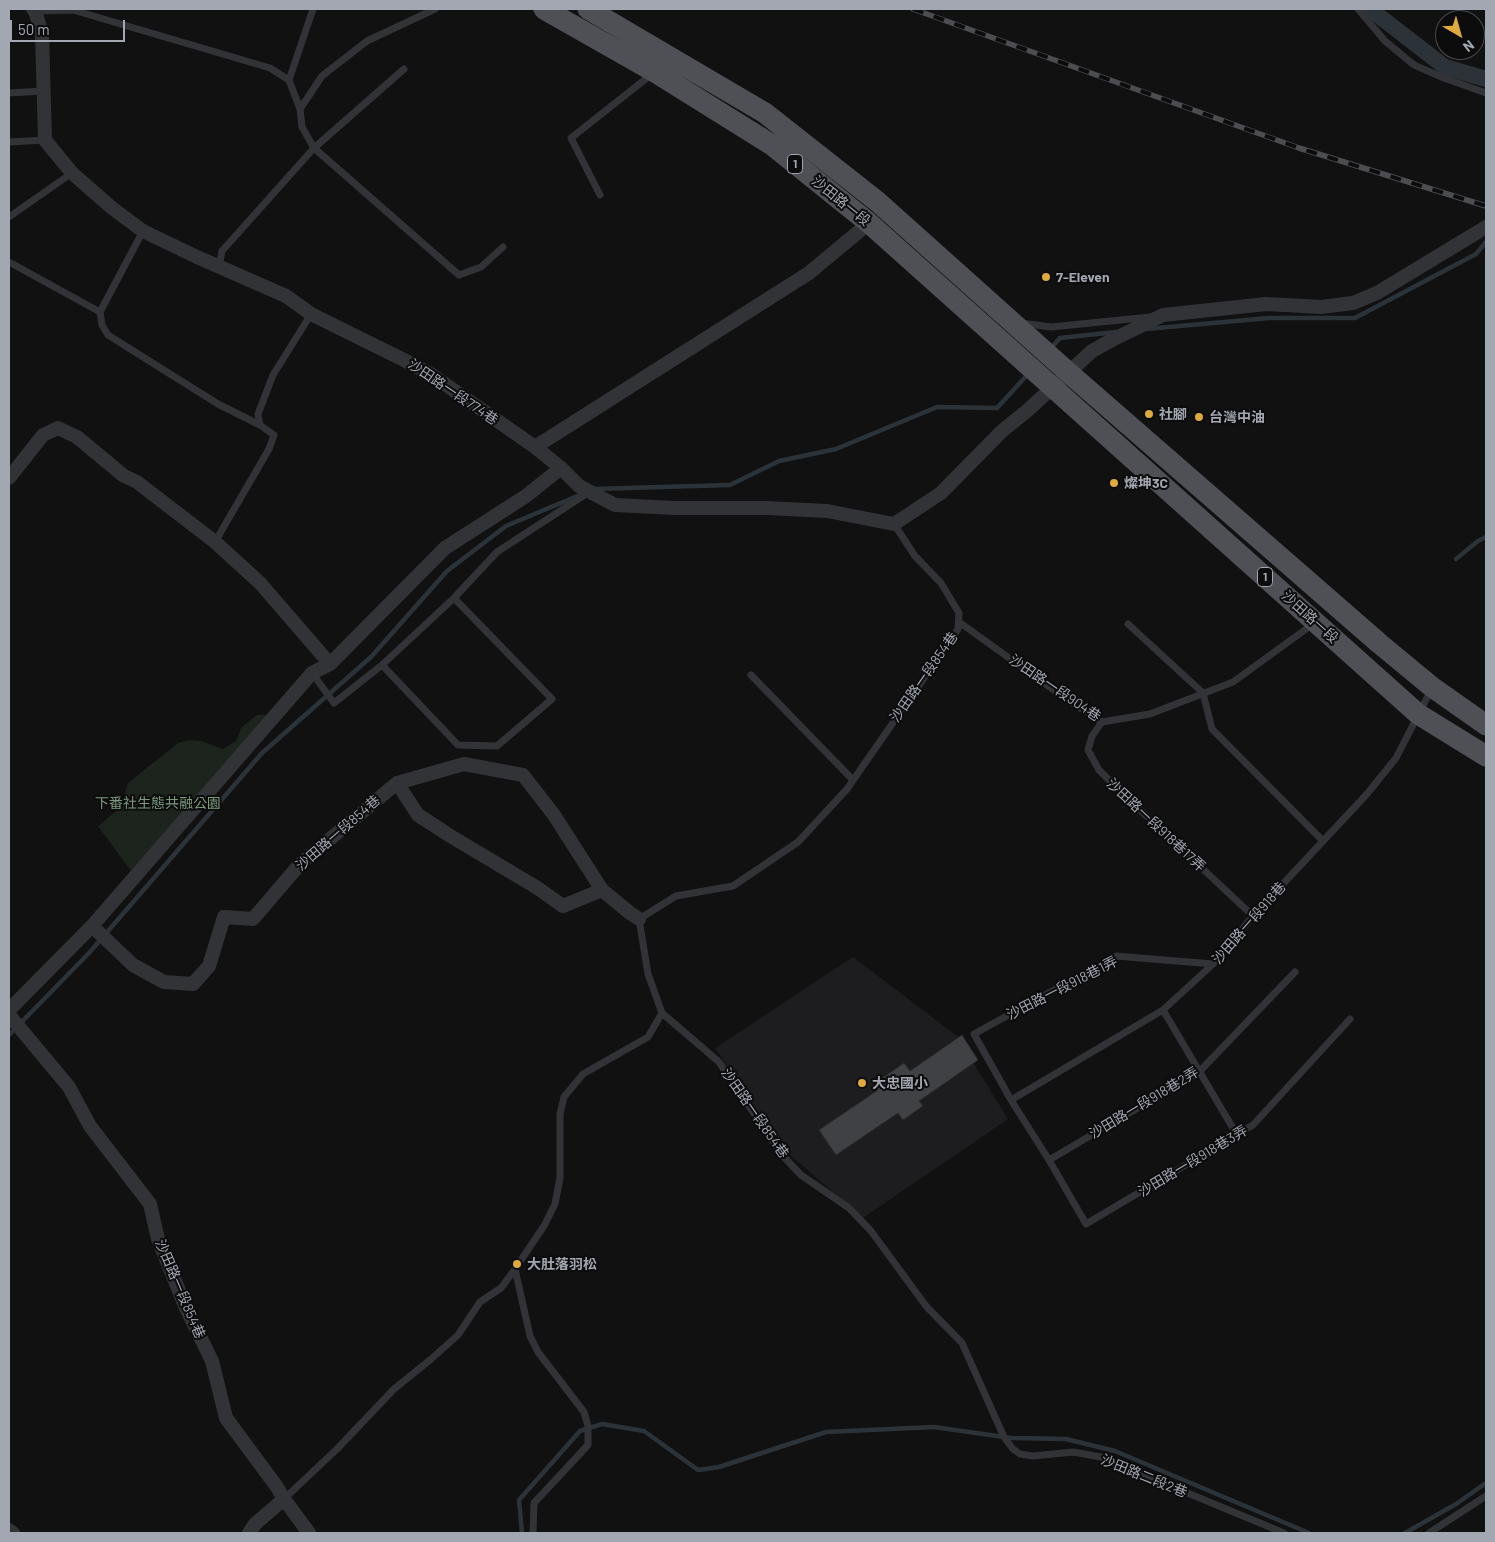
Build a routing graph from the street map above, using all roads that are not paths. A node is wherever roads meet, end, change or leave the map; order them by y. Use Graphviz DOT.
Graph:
graph roads {
  1 [pos="313,9"];
  2 [pos="436,9"];
  3 [pos="544,9"];
  4 [pos="588,9"];
  5 [pos="1358,9"];
  6 [pos="34,10"];
  7 [pos="404,69"];
  8 [pos="655,72"];
  9 [pos="289,80"];
  10 [pos="43,91"];
  11 [pos="1486,93"];
  12 [pos="9,94"];
  13 [pos="300,109"];
  14 [pos="45,140"];
  15 [pos="9,142"];
  16 [pos="314,148"];
  17 [pos="72,173"];
  18 [pos="600,195"];
  19 [pos="9,217"];
  20 [pos="868,223"];
  21 [pos="1486,227"];
  22 [pos="143,231"];
  23 [pos="503,247"];
  24 [pos="9,262"];
  25 [pos="219,267"];
  26 [pos="100,312"];
  27 [pos="311,314"];
  28 [pos="1163,316"];
  29 [pos="1011,322"];
  30 [pos="1069,373"];
  31 [pos="1052,388"];
  32 [pos="260,425"];
  33 [pos="535,447"];
  34 [pos="561,468"];
  35 [pos="9,478"];
  36 [pos="590,492"];
  37 [pos="894,524"];
  38 [pos="215,542"];
  39 [pos="454,598"];
  40 [pos="959,622"];
  41 [pos="1316,622"];
  42 [pos="1128,624"];
  43 [pos="330,664"];
  44 [pos="382,665"];
  45 [pos="312,673"];
  46 [pos="751,675"];
  47 [pos="1432,687"];
  48 [pos="1203,693"];
  49 [pos="1418,714"];
  50 [pos="1102,722"];
  51 [pos="1486,725"];
  52 [pos="1486,756"];
  53 [pos="853,780"];
  54 [pos="397,783"];
  55 [pos="1323,841"];
  56 [pos="602,890"];
  57 [pos="1253,916"];
  58 [pos="639,919"];
  59 [pos="92,926"];
  60 [pos="1213,964"];
  61 [pos="1295,972"];
  62 [pos="9,1010"];
  63 [pos="1163,1010"];
  64 [pos="662,1013"];
  65 [pos="9,1015"];
  66 [pos="1350,1019"];
  67 [pos="1199,1072"];
  68 [pos="1011,1100"];
  69 [pos="1237,1135"];
  70 [pos="1049,1160"];
  71 [pos="515,1269"];
  72 [pos="1004,1437"];
  73 [pos="1486,1496"];
  74 [pos="284,1499"];
  75 [pos="9,1530"];
  76 [pos="14,1533"];
  77 [pos="249,1533"];
  78 [pos="309,1533"];
  79 [pos="533,1533"];
  80 [pos="1284,1533"];
  81 [pos="1429,1533"];
  1 -- 9 [label="lane"];
  2 -- 13 [label="lane"];
  3 -- 8 [label="main road, 沙田路一段 / 1"];
  4 -- 29 [label="main road, 沙田路一段 / 1"];
  5 -- 11 [label="lane"];
  6 -- 9 [label="lane"];
  6 -- 10 [label="street"];
  7 -- 16 [label="lane"];
  8 -- 18 [label="lane"];
  8 -- 20 [label="main road, 沙田路一段 / 1"];
  9 -- 13 [label="lane"];
  10 -- 12 [label="lane"];
  10 -- 14 [label="street"];
  13 -- 16 [label="lane"];
  14 -- 15 [label="lane"];
  14 -- 17 [label="street, 沙田路一段774巷"];
  16 -- 23 [label="lane"];
  16 -- 25 [label="lane"];
  17 -- 19 [label="lane"];
  17 -- 22 [label="street, 沙田路一段774巷"];
  20 -- 31 [label="main road, 沙田路一段 / 1"];
  20 -- 33 [label="street"];
  21 -- 28 [label="street"];
  22 -- 25 [label="street, 沙田路一段774巷"];
  22 -- 26 [label="lane"];
  24 -- 26 [label="lane"];
  25 -- 27 [label="street, 沙田路一段774巷"];
  26 -- 32 [label="lane"];
  27 -- 32 [label="lane"];
  27 -- 33 [label="street, 沙田路一段774巷"];
  28 -- 29 [label="lane"];
  28 -- 30 [label="street"];
  29 -- 30 [label="main road, 沙田路一段 / 1"];
  30 -- 31 [label="street"];
  30 -- 47 [label="main road, 沙田路一段 / 1"];
  31 -- 37 [label="street"];
  31 -- 41 [label="main road, 沙田路一段 / 1"];
  32 -- 38 [label="lane"];
  33 -- 34 [label="street, 沙田路一段774巷"];
  34 -- 36 [label="street"];
  34 -- 43 [label="street"];
  35 -- 38 [label="street"];
  36 -- 37 [label="street"];
  36 -- 39 [label="lane"];
  37 -- 40 [label="lane, 沙田路一段854巷"];
  38 -- 43 [label="street"];
  39 -- 44 [label="lane"];
  39 -- 44 [label="lane"];
  40 -- 50 [label="lane, 沙田路一段904巷"];
  40 -- 53 [label="lane, 沙田路一段854巷"];
  41 -- 48 [label="lane, 沙田路一段904巷"];
  41 -- 49 [label="main road, 沙田路一段 / 1"];
  42 -- 48 [label="lane"];
  43 -- 45 [label="street"];
  44 -- 45 [label="lane"];
  45 -- 59 [label="street"];
  46 -- 53 [label="lane"];
  47 -- 49 [label="lane, 沙田路一段918巷"];
  47 -- 51 [label="main road, 沙田路一段 / 1"];
  48 -- 50 [label="lane, 沙田路一段904巷"];
  48 -- 55 [label="lane"];
  49 -- 52 [label="main road, 沙田路一段 / 1"];
  49 -- 55 [label="lane, 沙田路一段918巷"];
  50 -- 57 [label="lane, 沙田路一段918巷17弄"];
  53 -- 58 [label="lane, 沙田路一段854巷"];
  54 -- 56 [label="street"];
  54 -- 56 [label="street, 沙田路一段854巷"];
  54 -- 59 [label="street, 沙田路一段854巷"];
  55 -- 57 [label="lane, 沙田路一段918巷"];
  56 -- 58 [label="street, 沙田路一段854巷"];
  57 -- 60 [label="lane, 沙田路一段918巷"];
  58 -- 64 [label="lane, 沙田路一段854巷"];
  59 -- 62 [label="street"];
  60 -- 63 [label="lane, 沙田路一段918巷"];
  60 -- 68 [label="lane, 沙田路一段918巷1弄"];
  61 -- 67 [label="lane, 沙田路一段918巷2弄"];
  63 -- 67 [label="lane"];
  63 -- 68 [label="lane, 沙田路一段918巷"];
  64 -- 71 [label="lane"];
  64 -- 72 [label="lane, 沙田路一段854巷"];
  65 -- 74 [label="street, 沙田路一段854巷"];
  66 -- 69 [label="lane, 沙田路一段918巷3弄"];
  67 -- 69 [label="lane"];
  67 -- 70 [label="lane, 沙田路一段918巷2弄"];
  68 -- 70 [label="lane"];
  69 -- 70 [label="lane, 沙田路一段918巷3弄"];
  71 -- 74 [label="lane"];
  71 -- 79 [label="lane"];
  72 -- 80 [label="lane, 沙田路二段2巷"];
  73 -- 81 [label="lane"];
  74 -- 77 [label="street"];
  74 -- 78 [label="street, 沙田路一段854巷"];
  75 -- 76 [label="street"];
}
